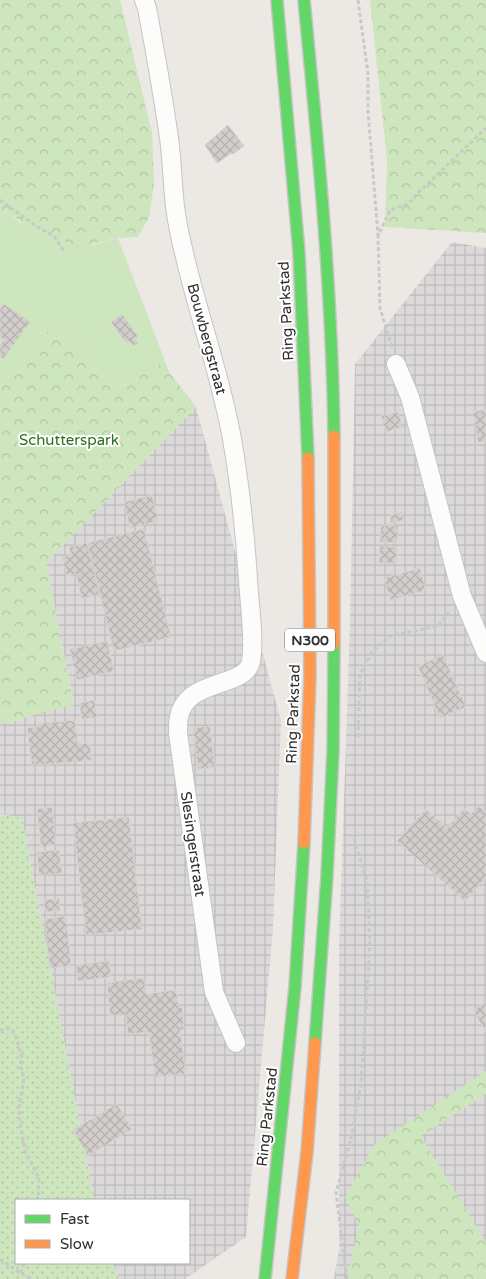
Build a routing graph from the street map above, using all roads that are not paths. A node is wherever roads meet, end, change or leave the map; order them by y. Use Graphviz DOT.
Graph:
graph roads {
  1 [pos="144,0"];
  2 [pos="277,0"];
  3 [pos="304,0"];
  4 [pos="396,364"];
  5 [pos="486,653"];
  6 [pos="240,676"];
  7 [pos="236,1043"];
  8 [pos="265,1279"];
  9 [pos="292,1279"];
  1 -- 6 [label="street, Bouwbergstraat"];
  2 -- 8 [label="highway, Ring Parkstad / N300"];
  3 -- 9 [label="highway, N300"];
  4 -- 5 [label="street"];
  6 -- 7 [label="street, Slesingerstraat"];
}
